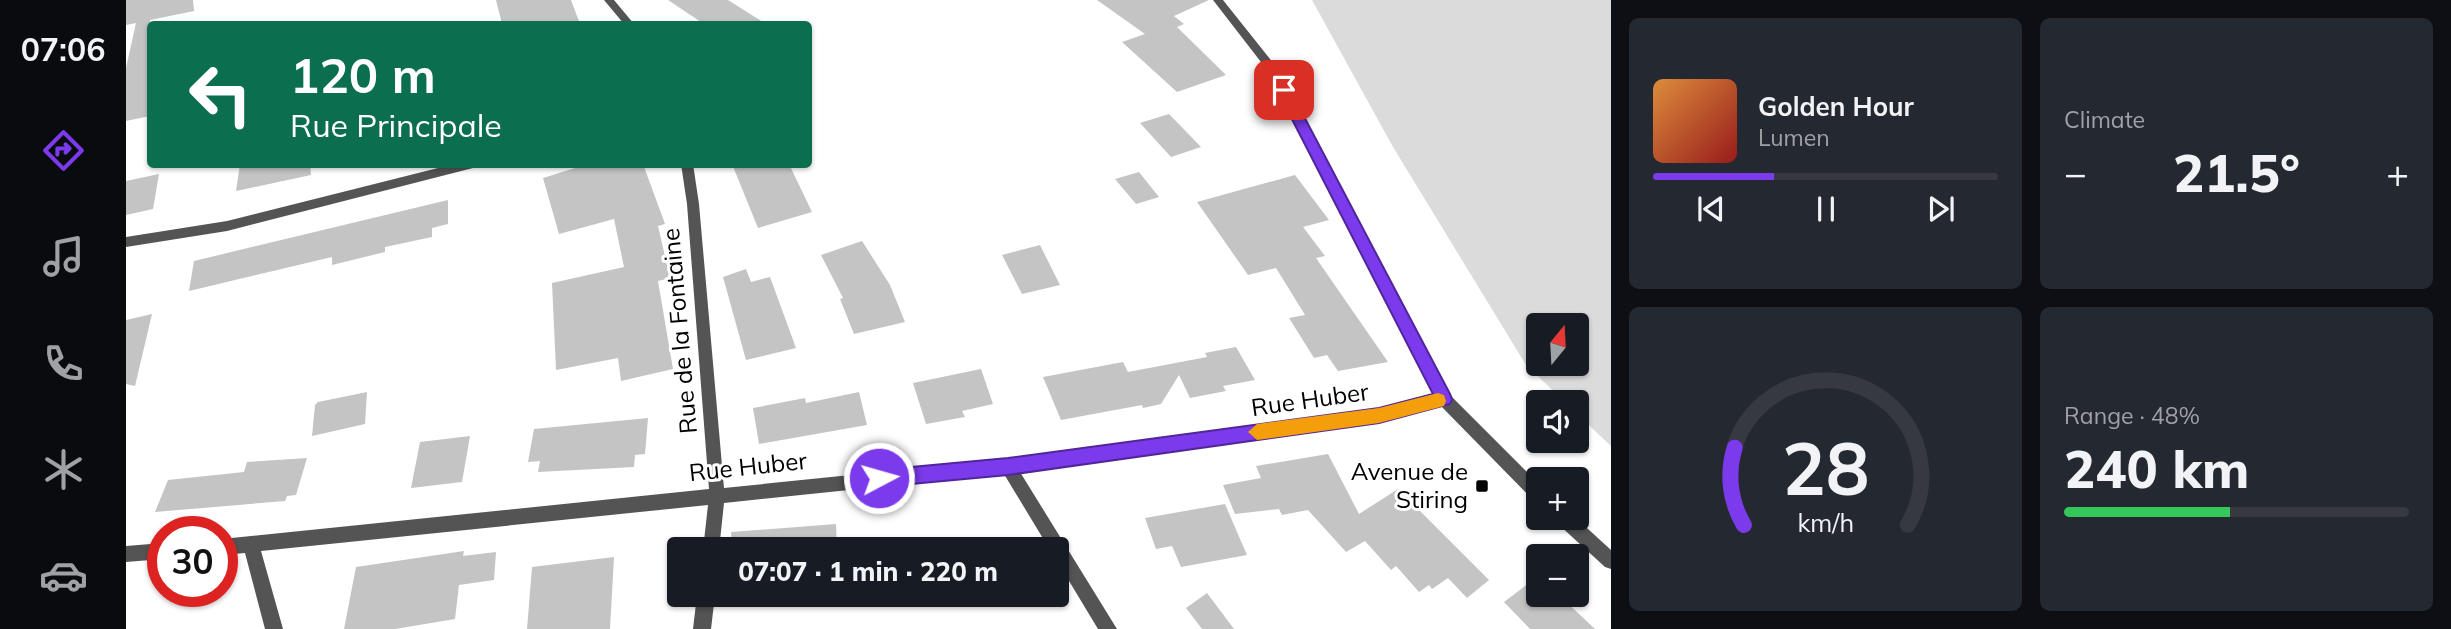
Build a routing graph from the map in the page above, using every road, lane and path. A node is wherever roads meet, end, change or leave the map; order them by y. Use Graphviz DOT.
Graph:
graph roads {
  1 [pos="609,0"];
  2 [pos="1218,0"];
  3 [pos="626,21"];
  4 [pos="457,168"];
  5 [pos="688,168"];
  6 [pos="126,242"];
  7 [pos="1444,399"];
  8 [pos="1008,466"];
  9 [pos="1526,482"];
  10 [pos="717,494"];
  11 [pos="1577,530"];
  12 [pos="712,537"];
  13 [pos="251,545"];
  14 [pos="238,546"];
  15 [pos="147,552"];
  16 [pos="126,554"];
  17 [pos="1611,561"];
  18 [pos="705,607"];
  19 [pos="274,629"];
  20 [pos="702,629"];
  21 [pos="1108,629"];
  1 -- 3 [label="street"];
  2 -- 7 [label="street"];
  4 -- 6 [label="street"];
  5 -- 10 [label="street, Rue de la Fontaine"];
  7 -- 8 [label="street, Rue Huber"];
  7 -- 9 [label="street"];
  8 -- 10 [label="street, Rue Huber"];
  8 -- 21 [label="street"];
  10 -- 12 [label="street, Rue de la Fontaine"];
  10 -- 13 [label="street, Rue Huber"];
  11 -- 17 [label="street"];
  13 -- 14 [label="street, Rue Huber"];
  13 -- 19 [label="street"];
  15 -- 16 [label="street"];
  18 -- 20 [label="street"];
}
